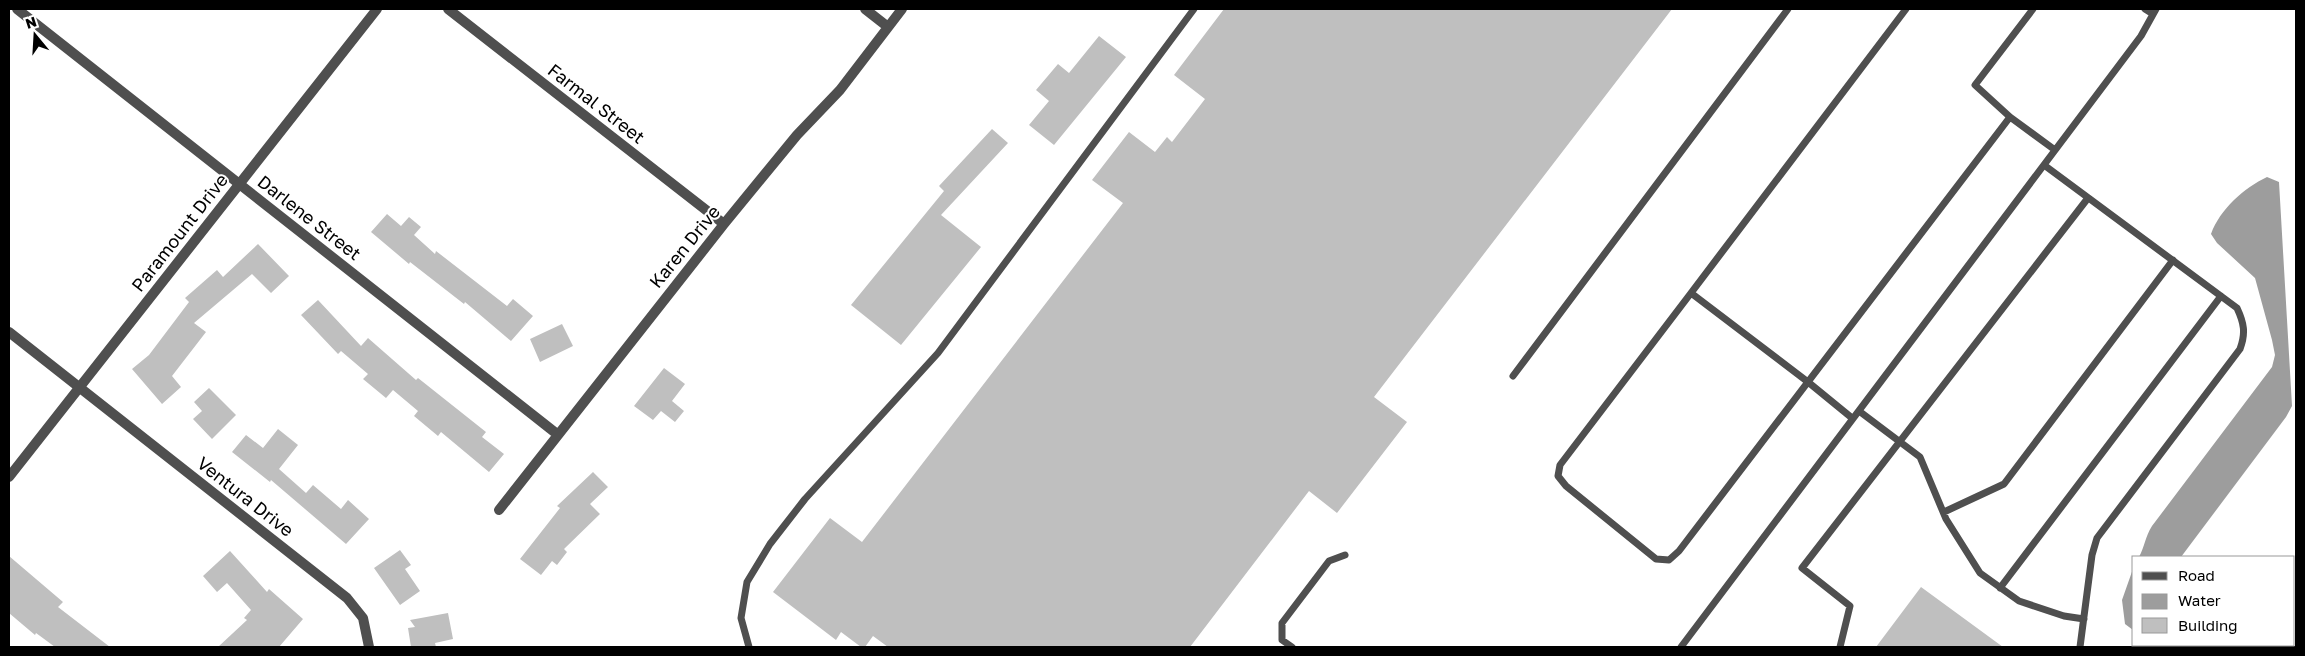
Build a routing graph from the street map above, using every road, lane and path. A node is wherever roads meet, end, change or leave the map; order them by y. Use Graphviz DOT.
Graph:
graph roads {
  1 [pos="17,9"];
  2 [pos="377,9"];
  3 [pos="448,9"];
  4 [pos="865,9"];
  5 [pos="902,9"];
  6 [pos="1194,9"];
  7 [pos="1788,9"];
  8 [pos="1906,9"];
  9 [pos="2033,9"];
  10 [pos="2146,9"];
  11 [pos="2155,12"];
  12 [pos="888,27"];
  13 [pos="2010,117"];
  14 [pos="2055,150"];
  15 [pos="2044,165"];
  16 [pos="240,183"];
  17 [pos="2088,198"];
  18 [pos="724,224"];
  19 [pos="2173,260"];
  20 [pos="1691,293"];
  21 [pos="2221,296"];
  22 [pos="9,332"];
  23 [pos="1513,376"];
  24 [pos="1808,382"];
  25 [pos="79,387"];
  26 [pos="1859,411"];
  27 [pos="1852,418"];
  28 [pos="557,434"];
  29 [pos="1900,441"];
  30 [pos="9,477"];
  31 [pos="498,510"];
  32 [pos="1944,512"];
  33 [pos="1345,555"];
  34 [pos="2000,588"];
  35 [pos="2084,618"];
  36 [pos="369,647"];
  37 [pos="749,647"];
  38 [pos="1292,647"];
  39 [pos="1681,647"];
  40 [pos="1840,647"];
  41 [pos="2080,647"];
  1 -- 16 [label="street, Darlene Street"];
  2 -- 16 [label="street, Paramount Drive"];
  3 -- 18 [label="street, Farmal Street"];
  4 -- 12 [label="street"];
  5 -- 12 [label="street, Karen Drive"];
  6 -- 37 [label="lane"];
  7 -- 23 [label="lane"];
  8 -- 20 [label="lane"];
  9 -- 13 [label="lane"];
  10 -- 11 [label="lane"];
  11 -- 14 [label="lane"];
  12 -- 18 [label="street, Karen Drive"];
  13 -- 14 [label="lane"];
  13 -- 24 [label="lane"];
  14 -- 15 [label="lane"];
  15 -- 17 [label="lane"];
  15 -- 26 [label="lane"];
  16 -- 25 [label="street, Paramount Drive"];
  16 -- 28 [label="street, Darlene Street"];
  17 -- 19 [label="lane"];
  17 -- 29 [label="lane"];
  18 -- 28 [label="street, Karen Drive"];
  19 -- 21 [label="lane"];
  19 -- 32 [label="lane"];
  20 -- 24 [label="lane"];
  20 -- 24 [label="lane"];
  21 -- 34 [label="lane"];
  21 -- 35 [label="lane"];
  22 -- 25 [label="street, Ventura Drive"];
  24 -- 27 [label="lane"];
  25 -- 30 [label="street, Paramount Drive"];
  25 -- 36 [label="street, Ventura Drive"];
  26 -- 27 [label="lane"];
  26 -- 29 [label="lane"];
  27 -- 39 [label="lane"];
  28 -- 31 [label="street, Karen Drive"];
  29 -- 32 [label="lane"];
  29 -- 40 [label="lane"];
  32 -- 34 [label="lane"];
  33 -- 38 [label="lane"];
  34 -- 35 [label="lane"];
  35 -- 41 [label="lane"];
}
